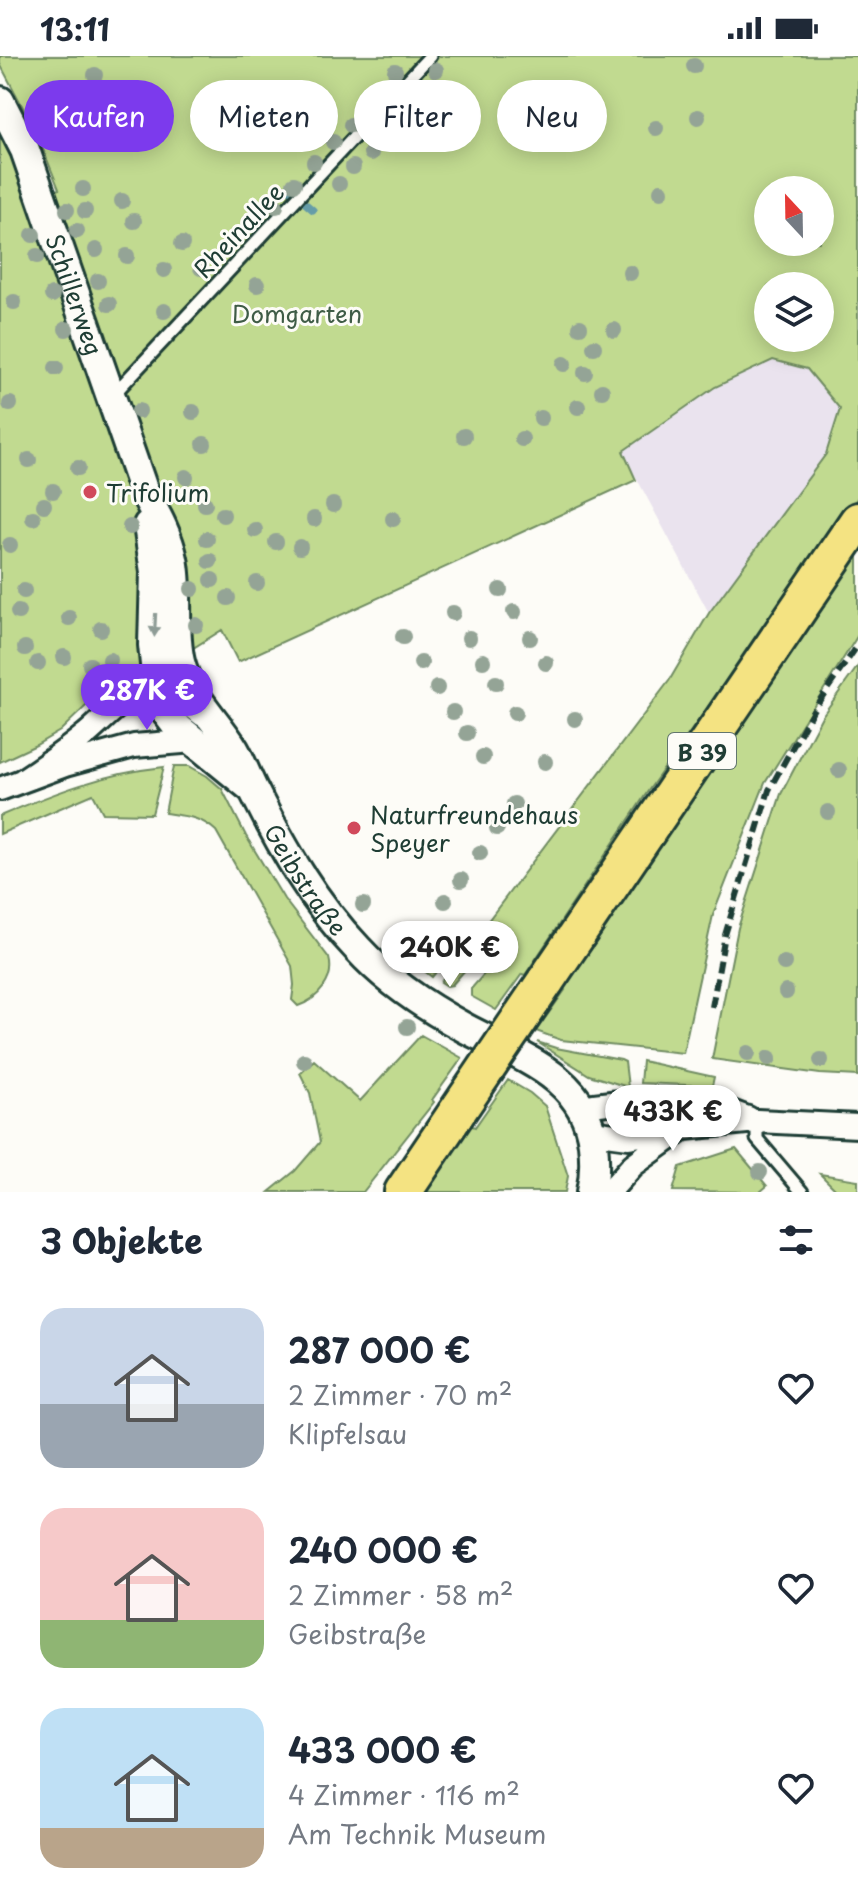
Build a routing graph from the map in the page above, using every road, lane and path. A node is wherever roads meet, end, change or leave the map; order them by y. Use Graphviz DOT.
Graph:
graph roads {
  1 [pos="430,56"];
  2 [pos="0,101"];
  3 [pos="111,398"];
  4 [pos="144,492"];
  5 [pos="858,521"];
  6 [pos="156,687"];
  7 [pos="204,732"];
  8 [pos="23,780"];
  9 [pos="0,789"];
  10 [pos="587,1120"];
  11 [pos="757,1121"];
  12 [pos="447,1126"];
  13 [pos="858,1126"];
  14 [pos="685,1128"];
  15 [pos="384,1192"];
  16 [pos="403,1192"];
  17 [pos="591,1192"];
  18 [pos="609,1192"];
  19 [pos="802,1192"];
  1 -- 3 [label="lane, Rheinallee"];
  2 -- 3 [label="street, Schillerweg"];
  3 -- 4 [label="street, Schillerweg"];
  4 -- 6 [label="street, Schillerweg, one-way"];
  4 -- 7 [label="street, Schillerweg"];
  5 -- 12 [label="main road, B 39, bridge"];
  6 -- 7 [label="street, Geibstraße"];
  6 -- 8 [label="street"];
  7 -- 8 [label="street"];
  7 -- 10 [label="street, Geibstraße"];
  8 -- 9 [label="street"];
  10 -- 11 [label="street"];
  10 -- 14 [label="street"];
  10 -- 17 [label="street"];
  11 -- 13 [label="street"];
  11 -- 14 [label="street"];
  11 -- 19 [label="lane"];
  12 -- 15 [label="main road"];
  12 -- 16 [label="main road, B 39"];
  14 -- 18 [label="street"];
}
